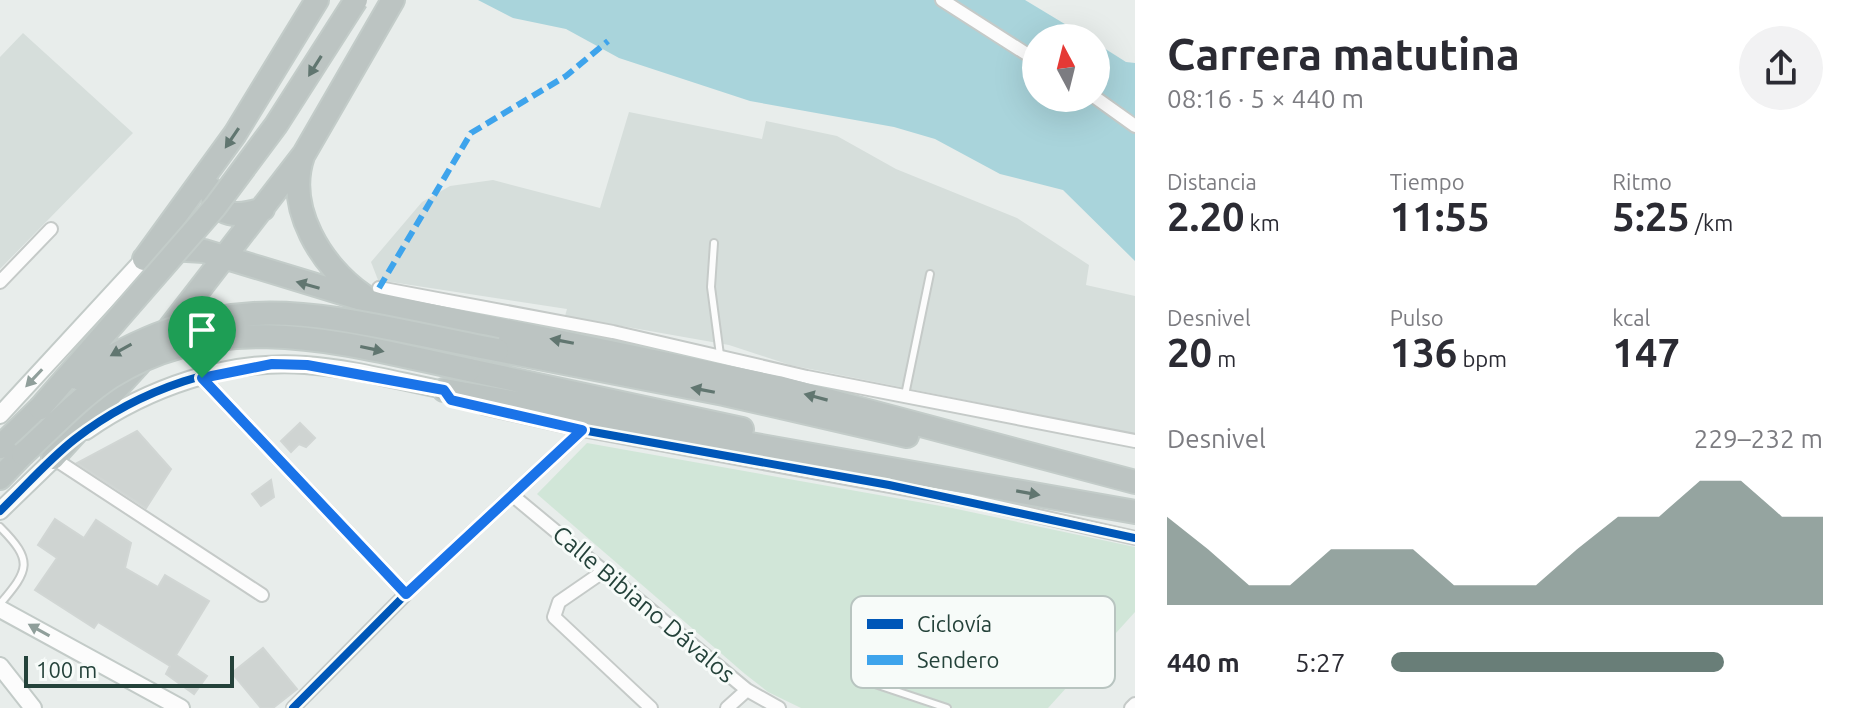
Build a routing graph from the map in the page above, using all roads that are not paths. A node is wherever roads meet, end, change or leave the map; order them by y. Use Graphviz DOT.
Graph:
graph roads {
  1 [pos="317,0"];
  2 [pos="356,0"];
  3 [pos="393,0"];
  4 [pos="942,0"];
  5 [pos="1022,52"];
  6 [pos="1110,108"];
  7 [pos="1135,126"];
  8 [pos="304,154"];
  9 [pos="209,171"];
  10 [pos="263,209"];
  11 [pos="51,229"];
  12 [pos="714,243"];
  13 [pos="226,258"];
  14 [pos="144,259"];
  15 [pos="930,274"];
  16 [pos="0,282"];
  17 [pos="379,296"];
  18 [pos="720,355"];
  19 [pos="202,378"];
  20 [pos="444,390"];
  21 [pos="905,395"];
  22 [pos="40,408"];
  23 [pos="0,415"];
  24 [pos="582,430"];
  25 [pos="1135,441"];
  26 [pos="0,447"];
  27 [pos="53,458"];
  28 [pos="0,478"];
  29 [pos="951,480"];
  30 [pos="1135,482"];
  31 [pos="22,491"];
  32 [pos="0,495"];
  33 [pos="512,495"];
  34 [pos="0,511"];
  35 [pos="1135,512"];
  36 [pos="0,527"];
  37 [pos="1135,538"];
  38 [pos="604,571"];
  39 [pos="406,594"];
  40 [pos="262,595"];
  41 [pos="0,606"];
  42 [pos="0,666"];
  43 [pos="887,688"];
  44 [pos="747,690"];
  45 [pos="33,708"];
  46 [pos="181,708"];
  47 [pos="293,708"];
  48 [pos="651,708"];
  49 [pos="727,708"];
  50 [pos="779,708"];
  51 [pos="947,708"];
  1 -- 9 [label="highway, one-way"];
  2 -- 22 [label="highway, one-way, bridge"];
  3 -- 8 [label="highway"];
  4 -- 5 [label="street"];
  6 -- 7 [label="street"];
  8 -- 10 [label="highway"];
  8 -- 17 [label="highway"];
  9 -- 10 [label="highway"];
  9 -- 14 [label="highway"];
  10 -- 13 [label="highway"];
  11 -- 16 [label="street"];
  12 -- 18 [label="lane"];
  13 -- 14 [label="highway"];
  17 -- 13 [label="highway, one-way"];
  13 -- 27 [label="highway"];
  14 -- 23 [label="street, one-way"];
  15 -- 21 [label="lane"];
  17 -- 18 [label="street"];
  30 -- 17 [label="highway, one-way"];
  18 -- 21 [label="street"];
  19 -- 20 [label="street"];
  19 -- 27 [label="street"];
  19 -- 39 [label="street"];
  20 -- 24 [label="street"];
  20 -- 29 [label="highway"];
  21 -- 25 [label="street"];
  22 -- 26 [label="highway"];
  30 -- 22 [label="highway, one-way, bridge"];
  24 -- 33 [label="street"];
  24 -- 37 [label="street"];
  27 -- 31 [label="street"];
  27 -- 40 [label="street"];
  28 -- 29 [label="highway, one-way, bridge"];
  29 -- 35 [label="highway, one-way"];
  31 -- 32 [label="street"];
  31 -- 34 [label="street"];
  33 -- 38 [label="street, Calle Bibiano Dávalos"];
  33 -- 39 [label="street"];
  36 -- 41 [label="lane"];
  38 -- 44 [label="street, Calle Bibiano Dávalos"];
  38 -- 48 [label="street"];
  39 -- 47 [label="street"];
  46 -- 41 [label="street, one-way"];
  42 -- 45 [label="street"];
  43 -- 51 [label="lane"];
  44 -- 49 [label="street"];
  44 -- 50 [label="street, Calle Bibiano Dávalos"];
}
